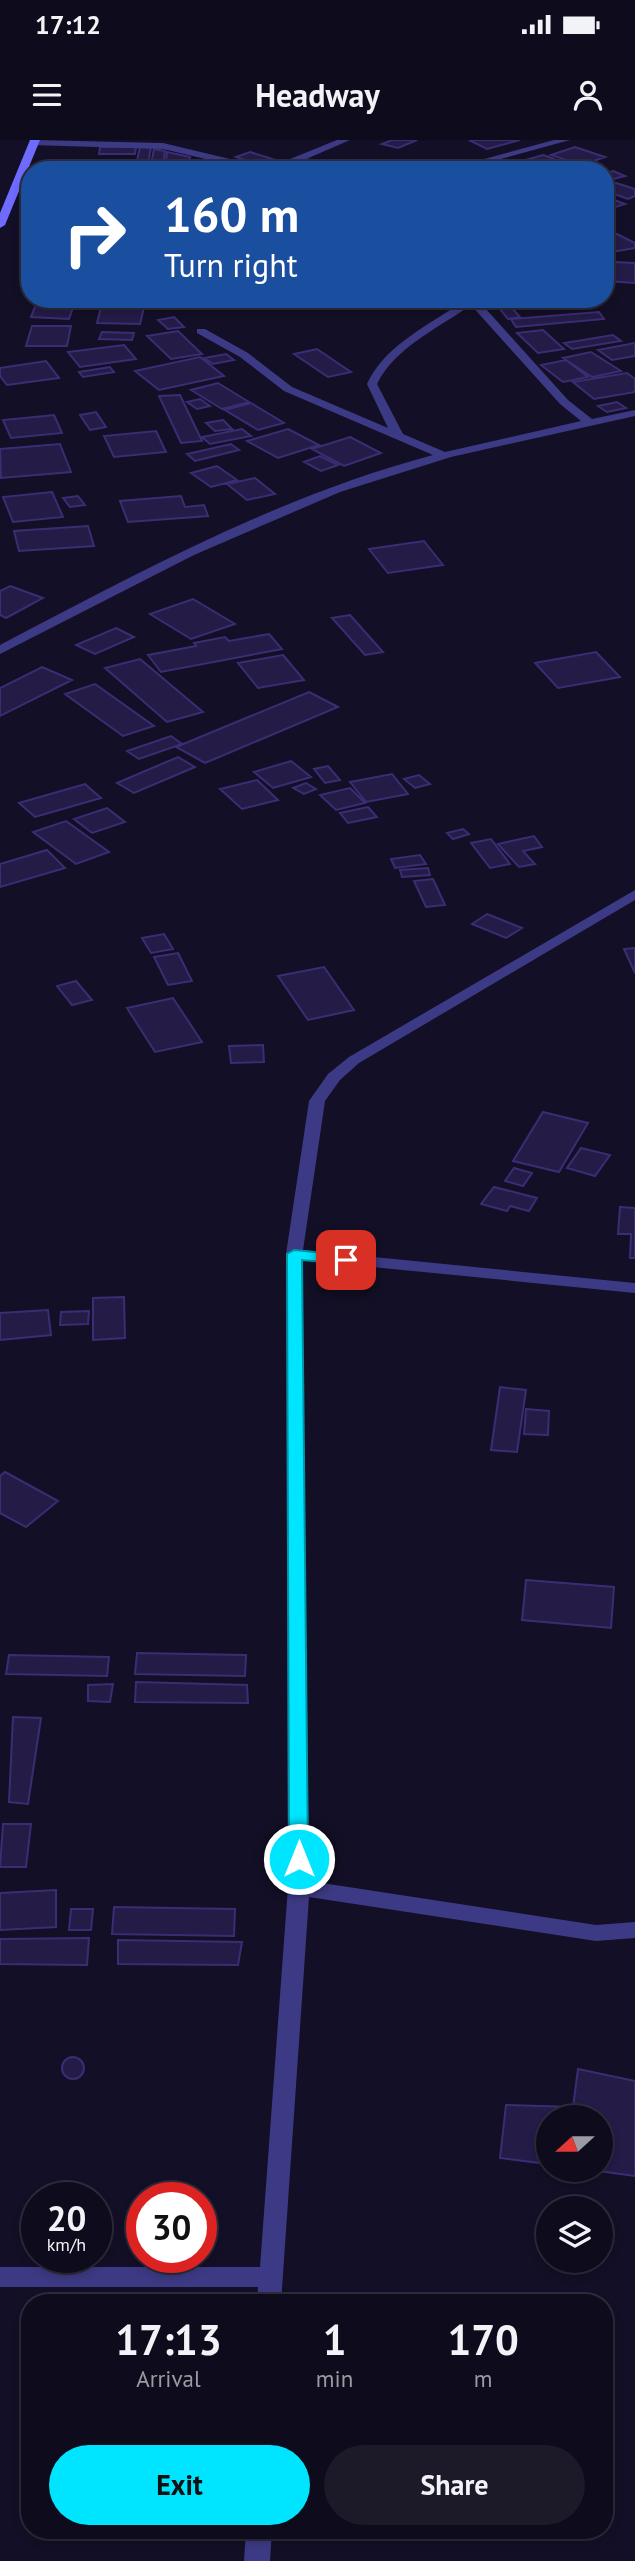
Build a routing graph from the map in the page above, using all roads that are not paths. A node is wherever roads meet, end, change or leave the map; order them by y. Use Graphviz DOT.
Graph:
graph roads {
  1 [pos="345,140"];
  2 [pos="565,140"];
  3 [pos="35,141"];
  4 [pos="27,161"];
  5 [pos="227,161"];
  6 [pos="294,161"];
  7 [pos="484,161"];
  8 [pos="21,175"];
  9 [pos="0,225"];
  10 [pos="459,308"];
  11 [pos="478,308"];
  12 [pos="201,331"];
  13 [pos="635,413"];
  14 [pos="590,423"];
  15 [pos="398,436"];
  16 [pos="445,456"];
  17 [pos="0,650"];
  18 [pos="635,894"];
  19 [pos="294,1254"];
  20 [pos="635,1288"];
  21 [pos="299,1887"];
  22 [pos="635,1930"];
  23 [pos="0,2277"];
  24 [pos="270,2277"];
  25 [pos="269,2294"];
  26 [pos="258,2539"];
  27 [pos="257,2561"];
  1 -- 6 [label="street"];
  2 -- 7 [label="street"];
  3 -- 4 [label="main road"];
  3 -- 5 [label="street"];
  8 -- 9 [label="main road"];
  10 -- 15 [label="street"];
  11 -- 14 [label="street"];
  12 -- 15 [label="street"];
  13 -- 14 [label="street"];
  14 -- 16 [label="street"];
  15 -- 16 [label="street"];
  16 -- 17 [label="street"];
  18 -- 19 [label="street"];
  19 -- 20 [label="street"];
  19 -- 21 [label="street"];
  21 -- 22 [label="street"];
  21 -- 24 [label="street"];
  23 -- 24 [label="street"];
  24 -- 25 [label="street"];
  26 -- 27 [label="street"];
}
